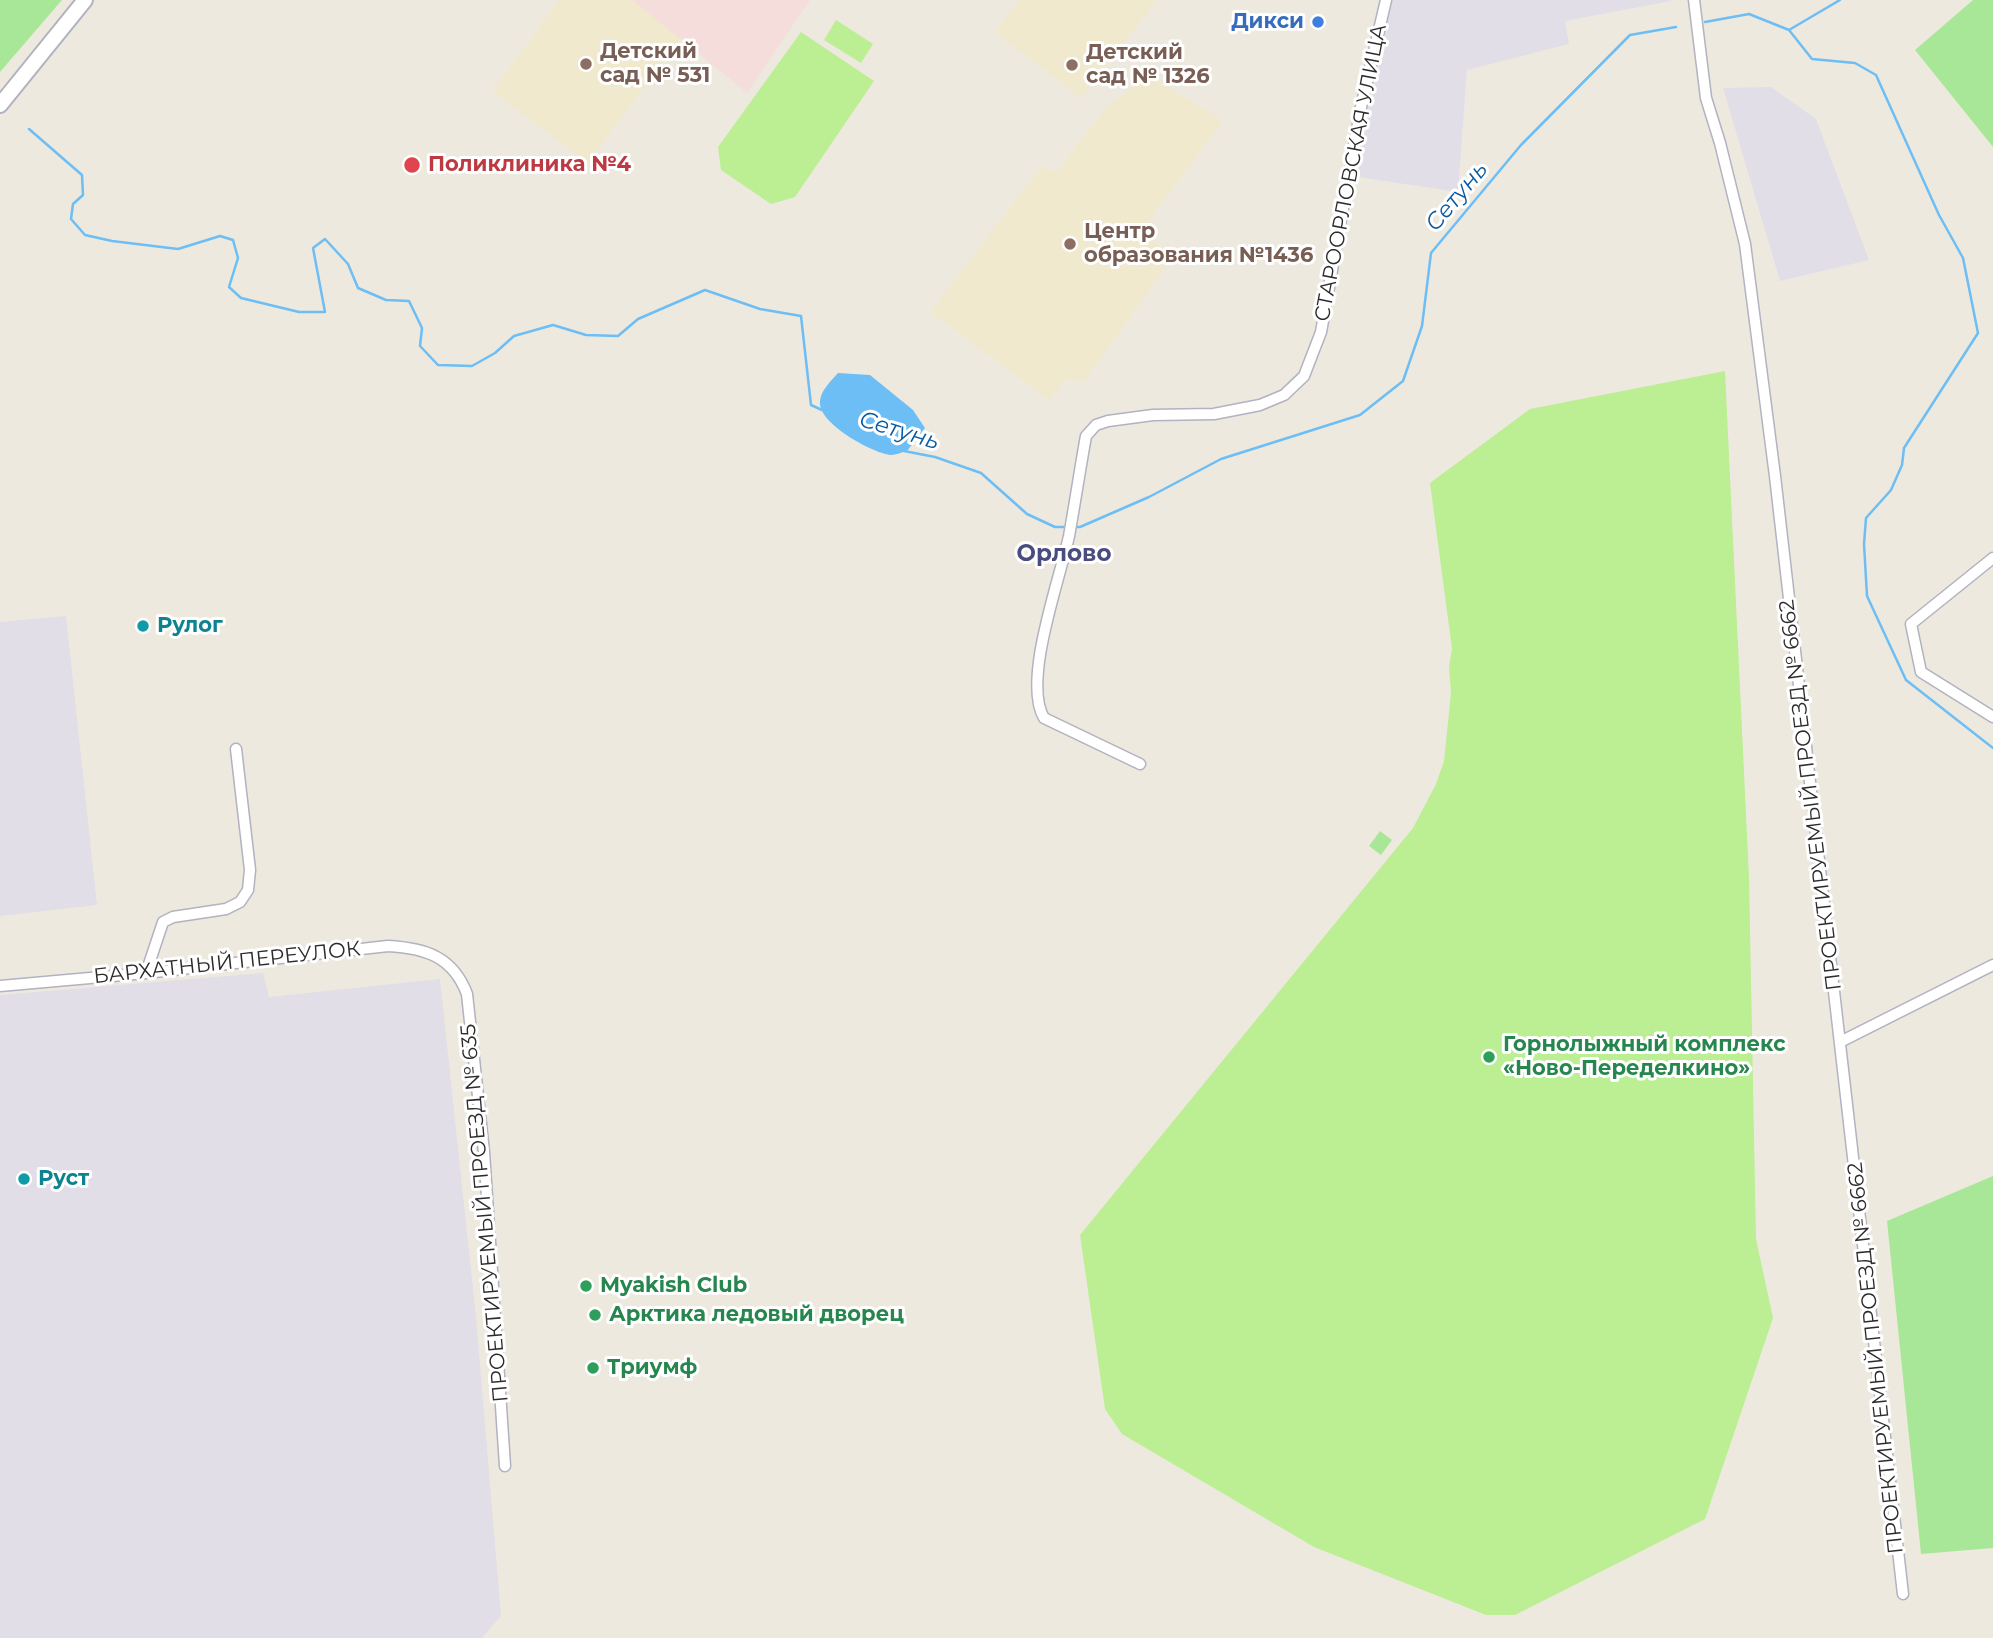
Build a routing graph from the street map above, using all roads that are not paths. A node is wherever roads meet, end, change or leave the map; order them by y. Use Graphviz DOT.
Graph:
graph roads {
  1 [pos="85,0"];
  2 [pos="1386,0"];
  3 [pos="1694,0"];
  4 [pos="0,105"];
  5 [pos="1993,558"];
  6 [pos="1993,717"];
  7 [pos="236,749"];
  8 [pos="1140,764"];
  9 [pos="450,965"];
  10 [pos="1993,965"];
  11 [pos="146,973"];
  12 [pos="0,986"];
  13 [pos="1840,1042"];
  14 [pos="505,1465"];
  15 [pos="1903,1594"];
  1 -- 4 [label="main road"];
  2 -- 8 [label="street, СТАРООРЛОВСКАЯ УЛИЦА"];
  3 -- 13 [label="street, ПРОЕКТИРУЕМЫЙ ПРОЕЗД № 6662"];
  5 -- 6 [label="street"];
  7 -- 11 [label="street"];
  9 -- 11 [label="street, БАРХАТНЫЙ ПЕРЕУЛОК"];
  9 -- 14 [label="street, ПРОЕКТИРУЕМЫЙ ПРОЕЗД № 635"];
  10 -- 13 [label="street"];
  11 -- 12 [label="street, БАРХАТНЫЙ ПЕРЕУЛОК"];
  13 -- 15 [label="street, ПРОЕКТИРУЕМЫЙ ПРОЕЗД № 6662"];
}
